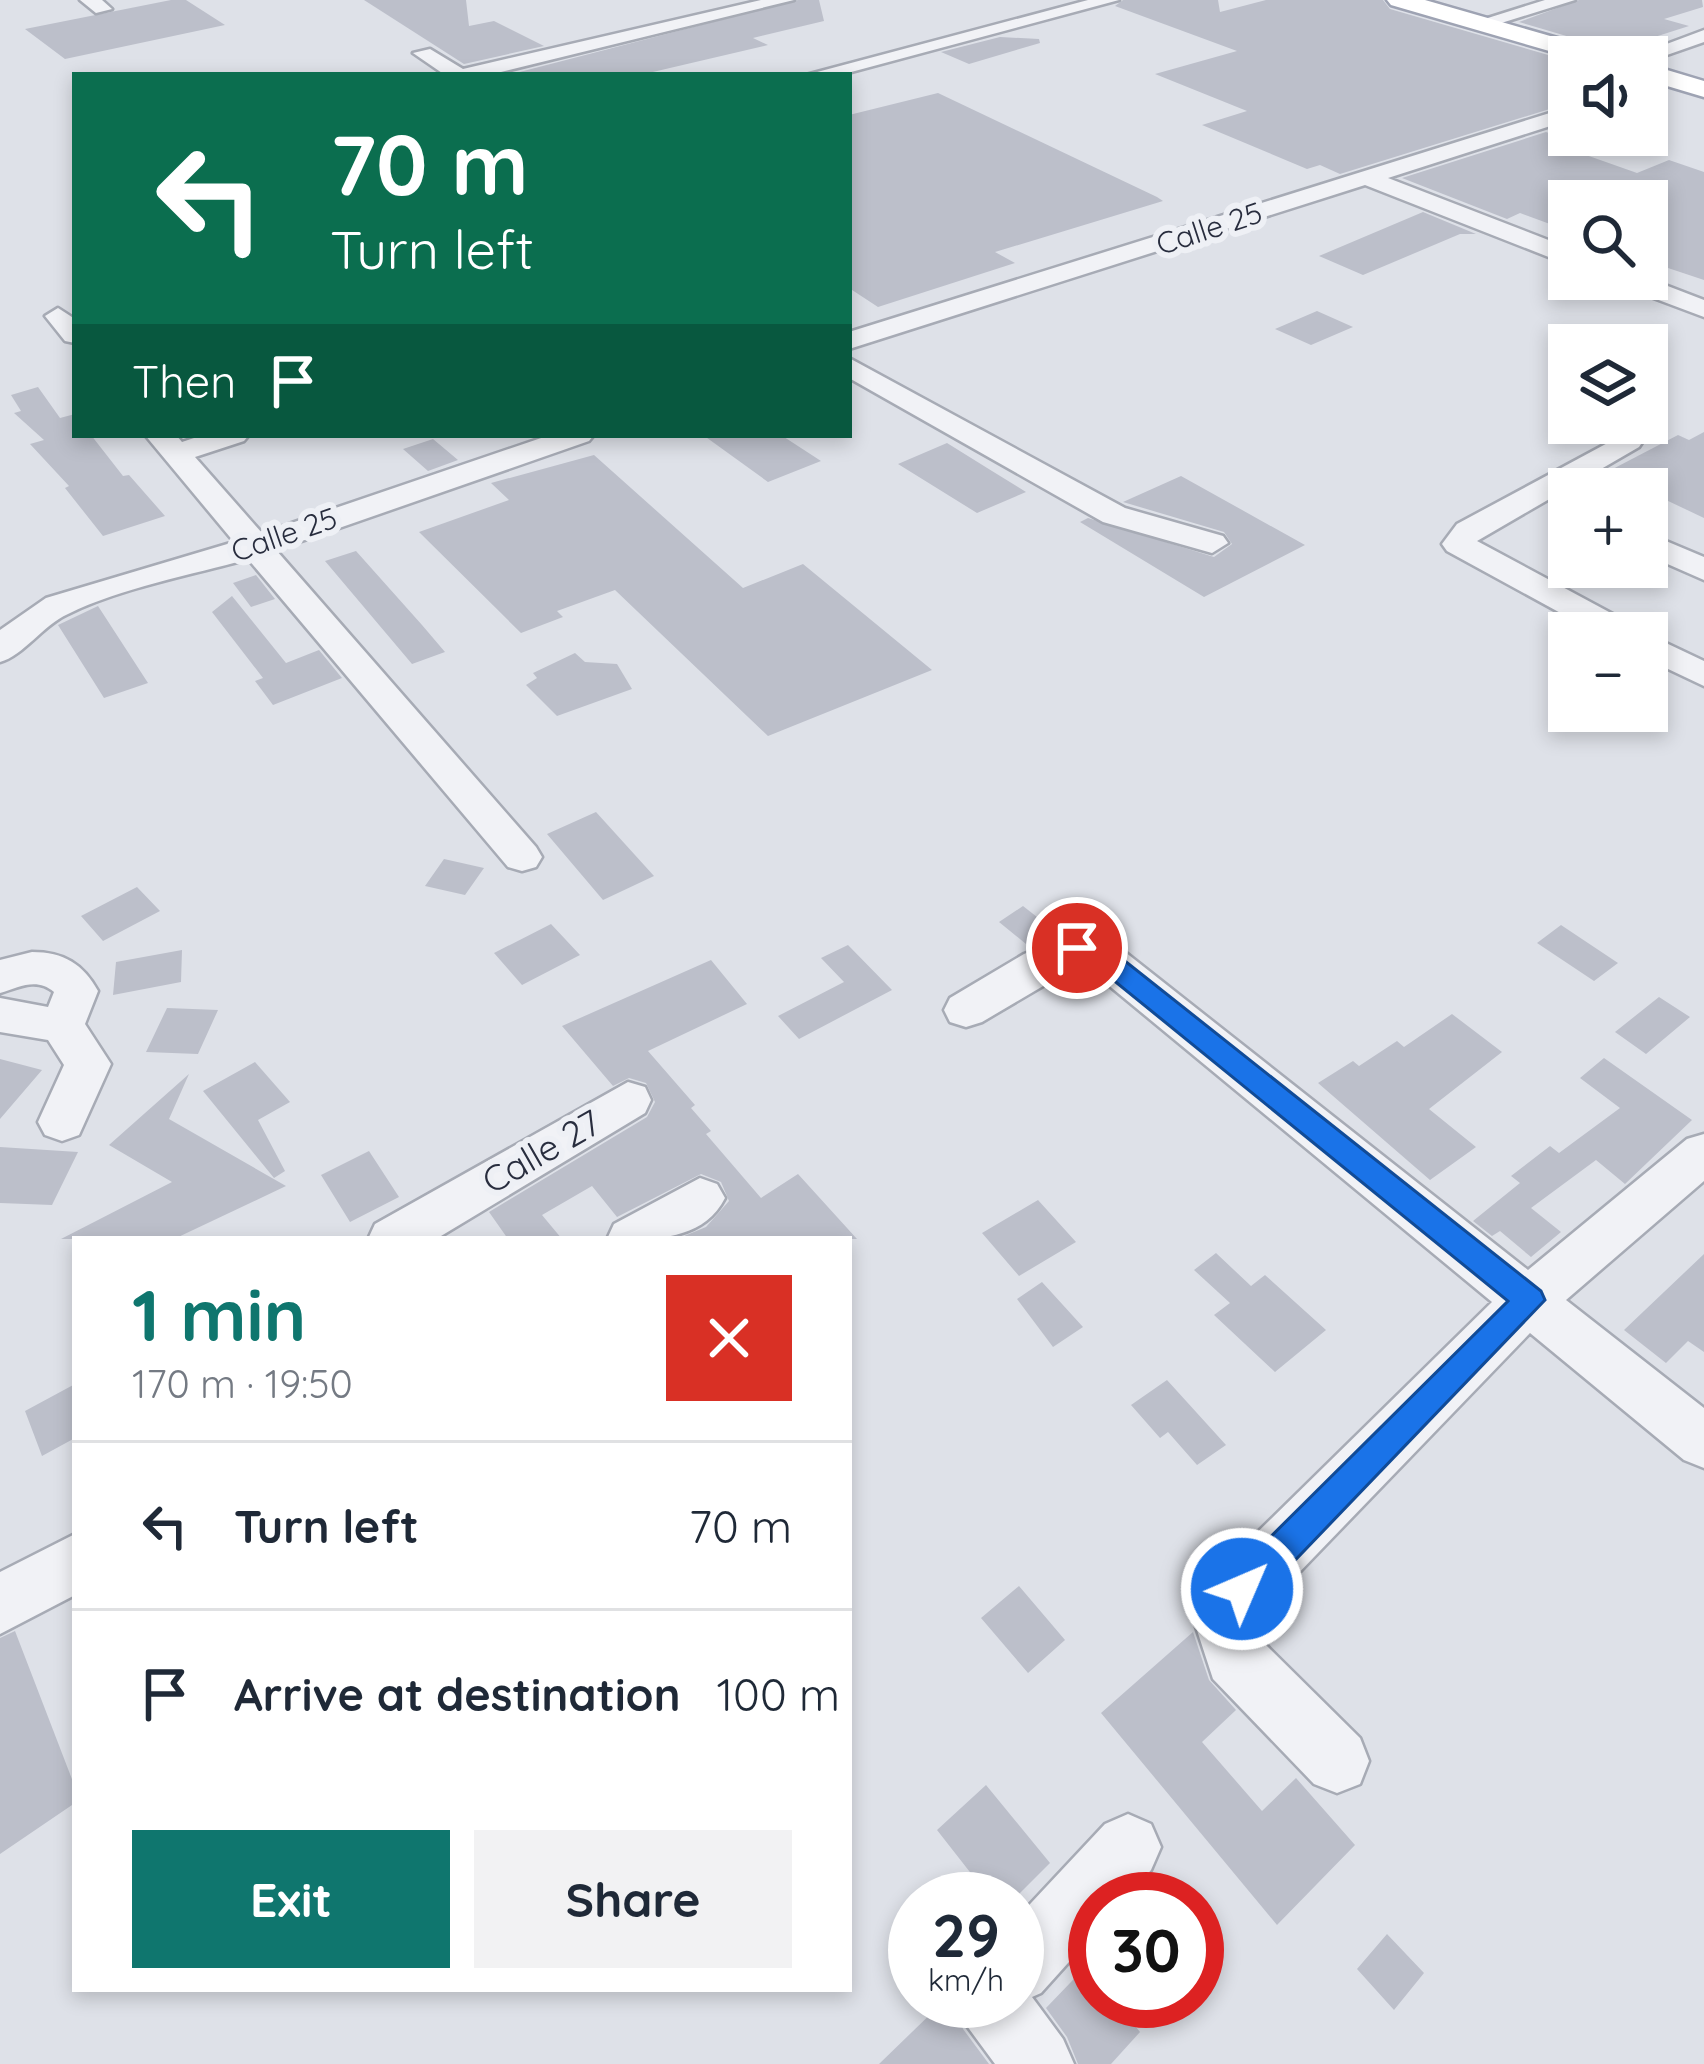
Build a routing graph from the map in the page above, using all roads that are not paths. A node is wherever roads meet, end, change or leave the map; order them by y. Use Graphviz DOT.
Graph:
graph roads {
  1 [pos="782,0"];
  2 [pos="1110,0"];
  3 [pos="1399,0"];
  4 [pos="1566,0"];
  5 [pos="706,18"];
  6 [pos="1482,23"];
  7 [pos="648,32"];
  8 [pos="737,32"];
  9 [pos="1704,36"];
  10 [pos="605,42"];
  11 [pos="490,44"];
  12 [pos="1548,45"];
  13 [pos="1668,48"];
  14 [pos="690,51"];
  15 [pos="423,53"];
  16 [pos="645,61"];
  17 [pos="520,62"];
  18 [pos="456,72"];
  19 [pos="475,72"];
  20 [pos="827,72"];
  21 [pos="1668,81"];
  22 [pos="1701,87"];
  23 [pos="1548,124"];
  24 [pos="1367,178"];
  25 [pos="1548,249"];
  26 [pos="1668,296"];
  27 [pos="1703,309"];
  28 [pos="852,340"];
  29 [pos="852,368"];
  30 [pos="212,438"];
  31 [pos="570,438"];
  32 [pos="168,444"];
  33 [pos="1624,444"];
  34 [pos="1594,468"];
  35 [pos="1548,501"];
  36 [pos="1212,543"];
  37 [pos="252,547"];
  38 [pos="1668,553"];
  39 [pos="1704,570"];
  40 [pos="1585,612"];
  41 [pos="0,651"];
  42 [pos="1668,656"];
  43 [pos="1704,675"];
  44 [pos="522,857"];
  45 [pos="0,977"];
  46 [pos="966,1010"];
  47 [pos="0,1015"];
  48 [pos="62,1026"];
  49 [pos="628,1100"];
  50 [pos="62,1122"];
  51 [pos="1704,1153"];
  52 [pos="700,1198"];
  53 [pos="397,1236"];
  54 [pos="637,1236"];
  55 [pos="1529,1300"];
  56 [pos="1704,1442"];
  57 [pos="72,1565"];
  58 [pos="0,1604"];
  59 [pos="1337,1761"];
  60 [pos="1128,1847"];
  61 [pos="1044,1939"];
  62 [pos="1012,2028"];
  63 [pos="1038,2064"];
  1 -- 5 [label="street"];
  2 -- 20 [label="street"];
  3 -- 6 [label="main road"];
  4 -- 6 [label="street"];
  5 -- 7 [label="street"];
  5 -- 8 [label="street"];
  6 -- 12 [label="main road"];
  7 -- 10 [label="street"];
  7 -- 14 [label="street"];
  9 -- 13 [label="street"];
  10 -- 16 [label="street"];
  10 -- 17 [label="street"];
  11 -- 17 [label="street"];
  15 -- 18 [label="street"];
  17 -- 19 [label="street"];
  21 -- 22 [label="main road"];
  23 -- 24 [label="street, Calle 25"];
  24 -- 25 [label="street"];
  24 -- 28 [label="street, Calle 25"];
  26 -- 27 [label="street"];
  29 -- 36 [label="street"];
  30 -- 32 [label="street"];
  31 -- 37 [label="street, Calle 25"];
  32 -- 37 [label="street"];
  33 -- 34 [label="street"];
  35 -- 40 [label="street"];
  37 -- 41 [label="street, Calle 25"];
  37 -- 44 [label="street"];
  38 -- 39 [label="street"];
  42 -- 43 [label="street"];
  45 -- 48 [label="street"];
  46 -- 55 [label="street"];
  47 -- 48 [label="street"];
  48 -- 50 [label="street"];
  49 -- 53 [label="street, Calle 27"];
  51 -- 55 [label="street"];
  52 -- 54 [label="street"];
  55 -- 56 [label="street"];
  55 -- 59 [label="street"];
  57 -- 58 [label="street"];
  60 -- 61 [label="street"];
  62 -- 63 [label="street"];
}
